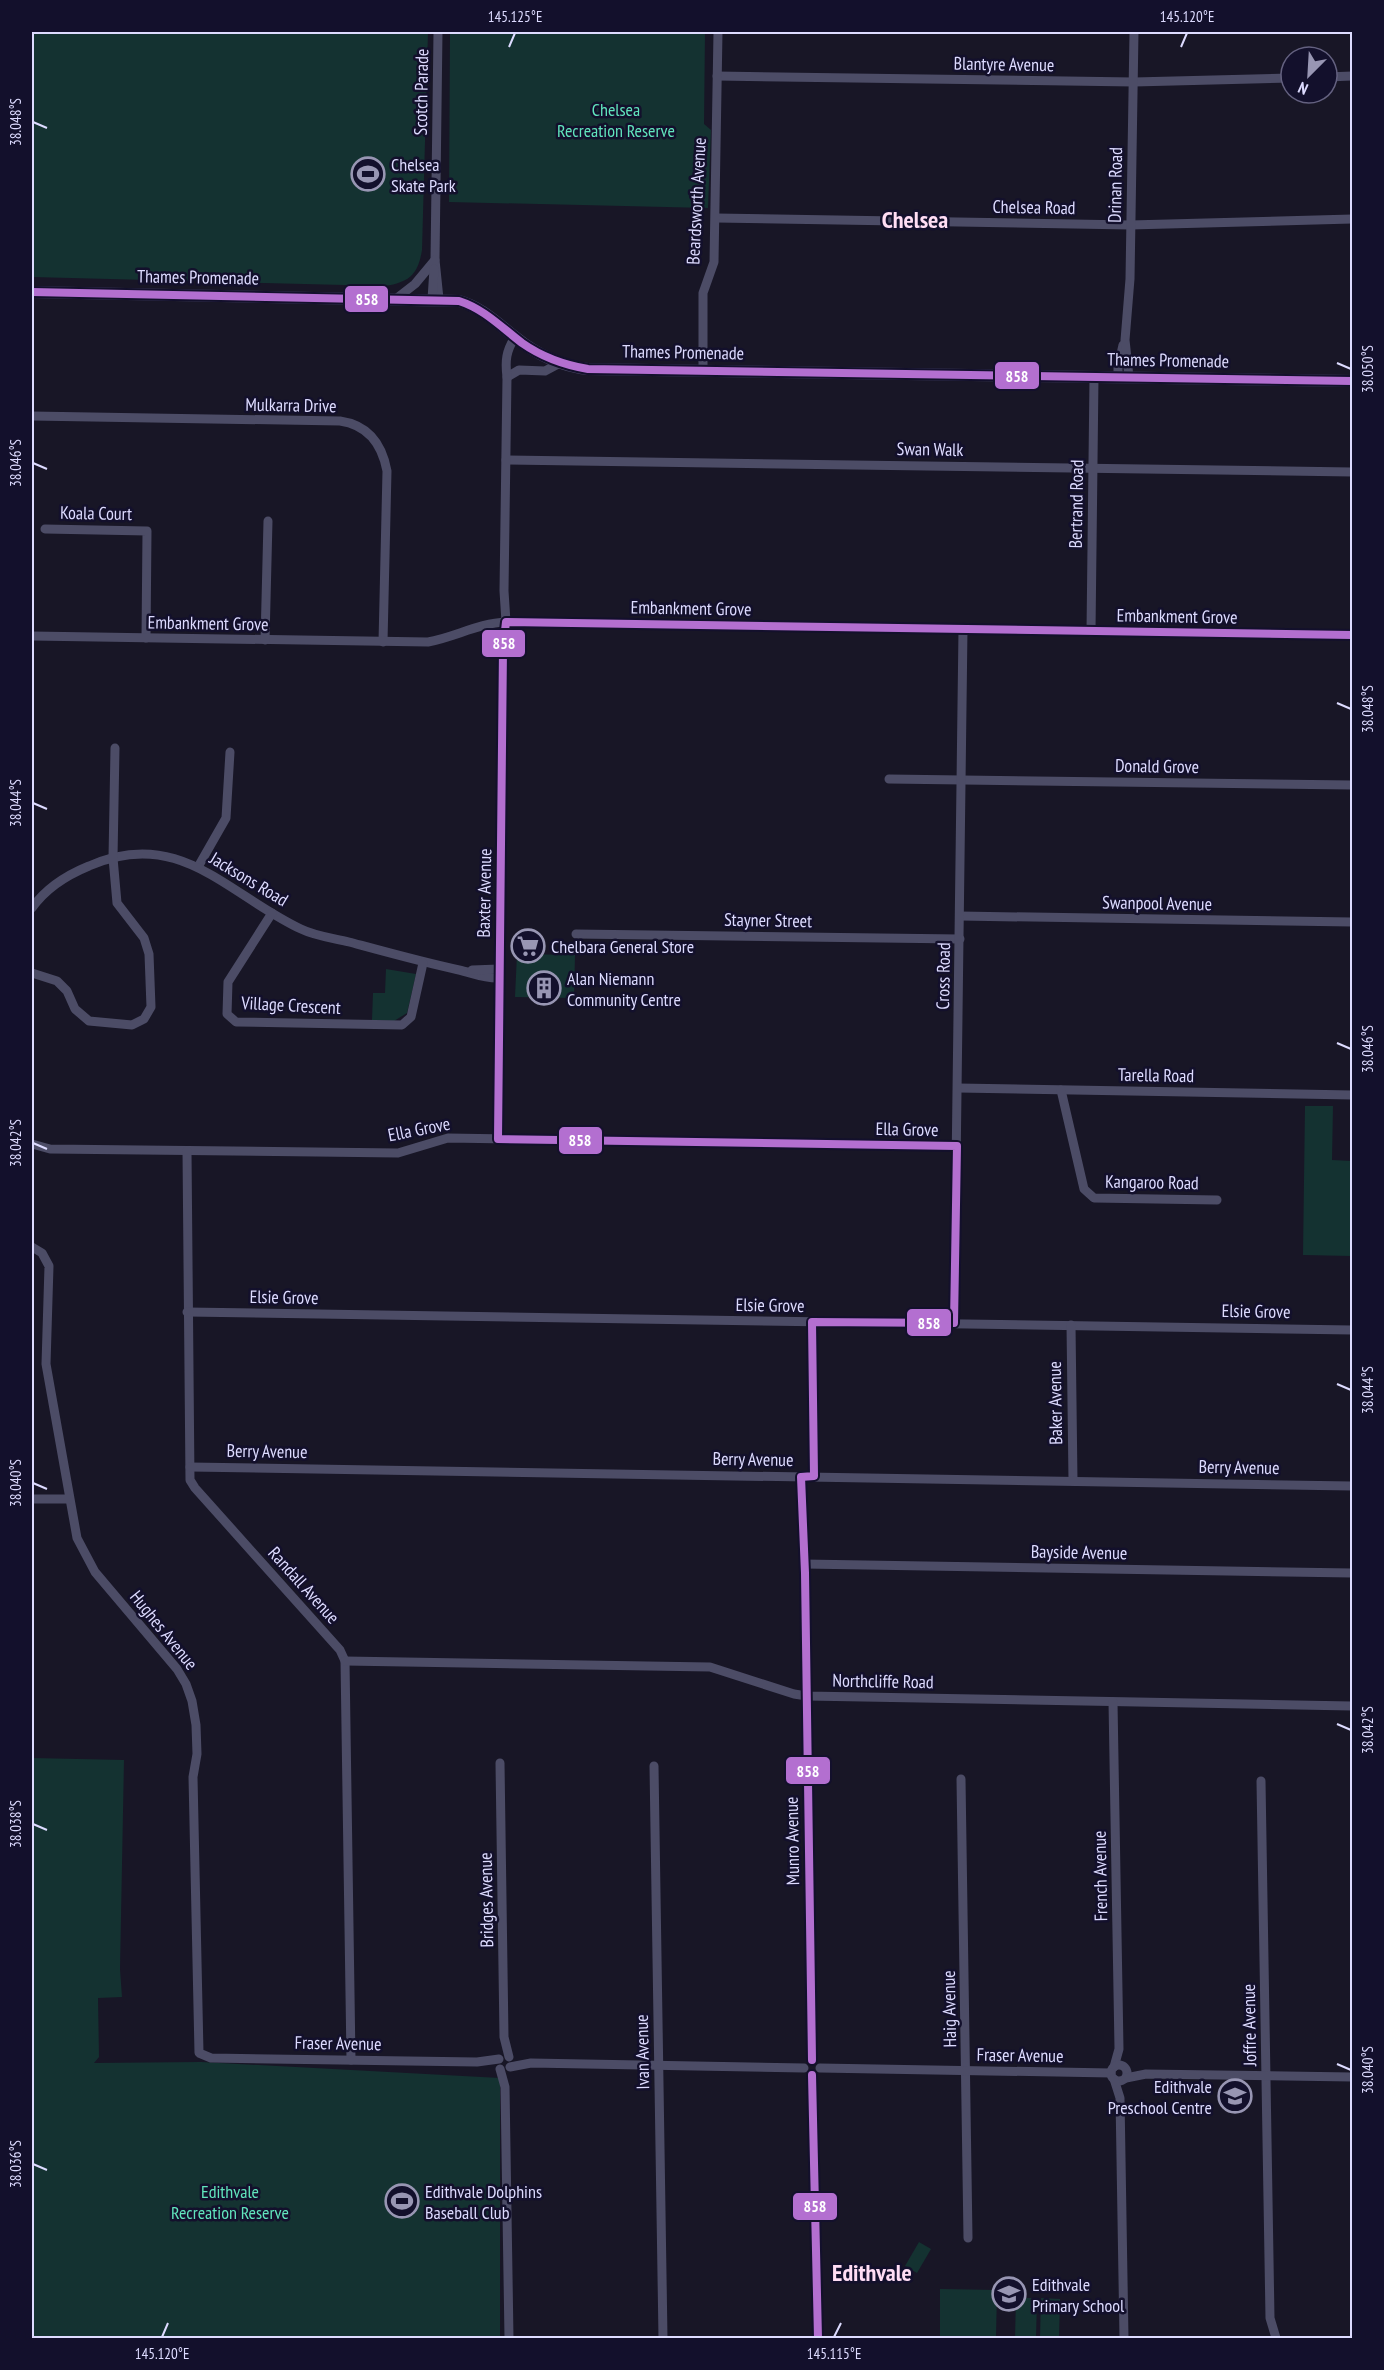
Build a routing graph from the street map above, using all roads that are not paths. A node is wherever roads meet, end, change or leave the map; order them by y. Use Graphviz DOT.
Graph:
graph roads {
  1 [pos="438,32"];
  2 [pos="718,32"];
  3 [pos="1134,32"];
  4 [pos="717,76"];
  5 [pos="1279,78"];
  6 [pos="1134,82"];
  7 [pos="716,218"];
  8 [pos="1353,219"];
  9 [pos="1130,225"];
  10 [pos="435,260"];
  11 [pos="32,292"];
  12 [pos="397,298"];
  13 [pos="435,299"];
  14 [pos="518,340"];
  15 [pos="560,363"];
  16 [pos="703,371"];
  17 [pos="507,377"];
  18 [pos="1094,377"];
  19 [pos="1124,377"];
  20 [pos="1353,381"];
  21 [pos="32,416"];
  22 [pos="506,460"];
  23 [pos="1094,468"];
  24 [pos="1353,472"];
  25 [pos="268,521"];
  26 [pos="45,529"];
  27 [pos="503,622"];
  28 [pos="963,629"];
  29 [pos="1090,632"];
  30 [pos="1353,635"];
  31 [pos="32,636"];
  32 [pos="146,638"];
  33 [pos="265,640"];
  34 [pos="383,642"];
  35 [pos="115,748"];
  36 [pos="230,752"];
  37 [pos="890,778"];
  38 [pos="962,780"];
  39 [pos="1353,785"];
  40 [pos="113,858"];
  41 [pos="198,867"];
  42 [pos="33,901"];
  43 [pos="272,913"];
  44 [pos="960,916"];
  45 [pos="1353,922"];
  46 [pos="576,934"];
  47 [pos="960,939"];
  48 [pos="423,963"];
  49 [pos="32,973"];
  50 [pos="499,974"];
  51 [pos="958,1088"];
  52 [pos="1061,1090"];
  53 [pos="1353,1095"];
  54 [pos="498,1139"];
  55 [pos="32,1144"];
  56 [pos="957,1146"];
  57 [pos="187,1150"];
  58 [pos="1217,1200"];
  59 [pos="32,1247"];
  60 [pos="187,1312"];
  61 [pos="812,1322"];
  62 [pos="954,1323"];
  63 [pos="1071,1325"];
  64 [pos="1353,1330"];
  65 [pos="190,1467"];
  66 [pos="814,1476"];
  67 [pos="801,1477"];
  68 [pos="1073,1481"];
  69 [pos="1353,1486"];
  70 [pos="32,1499"];
  71 [pos="69,1499"];
  72 [pos="804,1564"];
  73 [pos="1353,1574"];
  74 [pos="345,1661"];
  75 [pos="807,1696"];
  76 [pos="1113,1702"];
  77 [pos="1353,1706"];
  78 [pos="500,1763"];
  79 [pos="654,1766"];
  80 [pos="961,1779"];
  81 [pos="1261,1781"];
  82 [pos="200,2054"];
  83 [pos="351,2060"];
  84 [pos="812,2060"];
  85 [pos="505,2063"];
  86 [pos="659,2065"];
  87 [pos="804,2068"];
  88 [pos="967,2071"];
  89 [pos="816,2072"];
  90 [pos="1120,2073"];
  91 [pos="1266,2076"];
  92 [pos="1353,2078"];
  93 [pos="968,2238"];
  94 [pos="508,2338"];
  95 [pos="663,2338"];
  96 [pos="818,2338"];
  97 [pos="1124,2338"];
  98 [pos="1276,2338"];
  1 -- 10 [label="street, Scotch Parade"];
  2 -- 4 [label="street, Beardsworth Avenue"];
  3 -- 6 [label="street, Drinan Road"];
  4 -- 6 [label="street, Blantyre Avenue"];
  4 -- 7 [label="street, Beardsworth Avenue"];
  5 -- 6 [label="street, Blantyre Avenue"];
  6 -- 9 [label="street, Drinan Road"];
  7 -- 9 [label="street, Chelsea Road"];
  7 -- 16 [label="street, Beardsworth Avenue"];
  8 -- 9 [label="street, Chelsea Road"];
  9 -- 19 [label="street, Drinan Road"];
  10 -- 12 [label="street"];
  10 -- 13 [label="street, Scotch Parade"];
  11 -- 12 [label="main road, Thames Promenade"];
  12 -- 13 [label="main road, Thames Promenade"];
  13 -- 14 [label="main road, Thames Promenade"];
  14 -- 15 [label="main road, Thames Promenade"];
  14 -- 17 [label="street, Baxter Avenue"];
  15 -- 16 [label="main road, Thames Promenade"];
  15 -- 17 [label="street"];
  16 -- 18 [label="main road, Thames Promenade"];
  17 -- 22 [label="street, Baxter Avenue"];
  18 -- 19 [label="main road, Thames Promenade"];
  18 -- 23 [label="street, Bertrand Road"];
  19 -- 20 [label="main road, Thames Promenade"];
  21 -- 34 [label="street, Mulkarra Drive"];
  22 -- 23 [label="street, Swan Walk"];
  22 -- 27 [label="street, Baxter Avenue"];
  23 -- 24 [label="street, Swan Walk"];
  23 -- 29 [label="street, Bertrand Road"];
  25 -- 33 [label="street"];
  26 -- 32 [label="street, Koala Court"];
  27 -- 28 [label="street, Embankment Grove"];
  27 -- 34 [label="street, Embankment Grove"];
  27 -- 50 [label="street, Baxter Avenue"];
  28 -- 29 [label="street, Embankment Grove"];
  28 -- 38 [label="street, Cross Road"];
  29 -- 30 [label="street, Embankment Grove"];
  31 -- 32 [label="street, Embankment Grove"];
  32 -- 33 [label="street, Embankment Grove"];
  33 -- 34 [label="street, Embankment Grove"];
  35 -- 40 [label="street"];
  36 -- 41 [label="street"];
  37 -- 38 [label="street, Donald Grove"];
  38 -- 39 [label="street, Donald Grove"];
  38 -- 44 [label="street, Cross Road"];
  40 -- 41 [label="street, Jacksons Road"];
  40 -- 42 [label="street, Jacksons Road"];
  40 -- 49 [label="street"];
  41 -- 43 [label="street, Jacksons Road"];
  43 -- 48 [label="street, Jacksons Road"];
  43 -- 48 [label="street, Village Crescent"];
  44 -- 45 [label="street, Swanpool Avenue"];
  44 -- 47 [label="street, Cross Road"];
  46 -- 47 [label="street, Stayner Street"];
  47 -- 51 [label="street, Cross Road"];
  48 -- 50 [label="street, Jacksons Road"];
  50 -- 54 [label="street, Baxter Avenue"];
  51 -- 52 [label="street, Tarella Road"];
  51 -- 56 [label="street, Cross Road"];
  52 -- 53 [label="street, Tarella Road"];
  52 -- 58 [label="street, Kangaroo Road"];
  54 -- 56 [label="street, Ella Grove"];
  54 -- 57 [label="street, Ella Grove"];
  55 -- 57 [label="street, Ella Grove"];
  56 -- 62 [label="street, Cross Road"];
  57 -- 60 [label="street, Randall Avenue"];
  59 -- 71 [label="street, Hughes Avenue"];
  60 -- 61 [label="street, Elsie Grove"];
  60 -- 65 [label="street, Randall Avenue"];
  61 -- 62 [label="street, Elsie Grove"];
  61 -- 66 [label="street"];
  62 -- 63 [label="street, Elsie Grove"];
  63 -- 64 [label="street, Elsie Grove"];
  63 -- 68 [label="street, Baker Avenue"];
  65 -- 67 [label="street, Berry Avenue"];
  65 -- 74 [label="street, Randall Avenue"];
  66 -- 67 [label="street, Berry Avenue"];
  66 -- 68 [label="street, Berry Avenue"];
  67 -- 72 [label="street, Munro Avenue"];
  68 -- 69 [label="street, Berry Avenue"];
  70 -- 71 [label="street"];
  71 -- 82 [label="street, Hughes Avenue"];
  72 -- 73 [label="street, Bayside Avenue"];
  72 -- 75 [label="street, Munro Avenue"];
  74 -- 75 [label="street, Northcliffe Road"];
  74 -- 83 [label="street"];
  75 -- 76 [label="street, Northcliffe Road"];
  75 -- 84 [label="street, Munro Avenue"];
  76 -- 77 [label="street, Northcliffe Road"];
  76 -- 90 [label="street, French Avenue"];
  78 -- 85 [label="street, Bridges Avenue"];
  79 -- 86 [label="street, Ivan Avenue"];
  80 -- 88 [label="street, Haig Avenue"];
  81 -- 91 [label="street, Joffre Avenue"];
  82 -- 83 [label="street, Fraser Avenue"];
  83 -- 85 [label="street, Fraser Avenue"];
  84 -- 87 [label="street"];
  84 -- 89 [label="street"];
  85 -- 86 [label="street, Fraser Avenue"];
  85 -- 94 [label="street, Bridges Avenue"];
  86 -- 87 [label="street, Fraser Avenue"];
  86 -- 95 [label="street, Ivan Avenue"];
  87 -- 89 [label="street"];
  88 -- 89 [label="street, Fraser Avenue"];
  88 -- 90 [label="street, Fraser Avenue"];
  88 -- 93 [label="street, Haig Avenue"];
  89 -- 96 [label="street"];
  90 -- 91 [label="street, Fraser Avenue"];
  90 -- 97 [label="street, French Avenue"];
  91 -- 92 [label="street, Fraser Avenue"];
  91 -- 98 [label="street, Joffre Avenue"];
}
